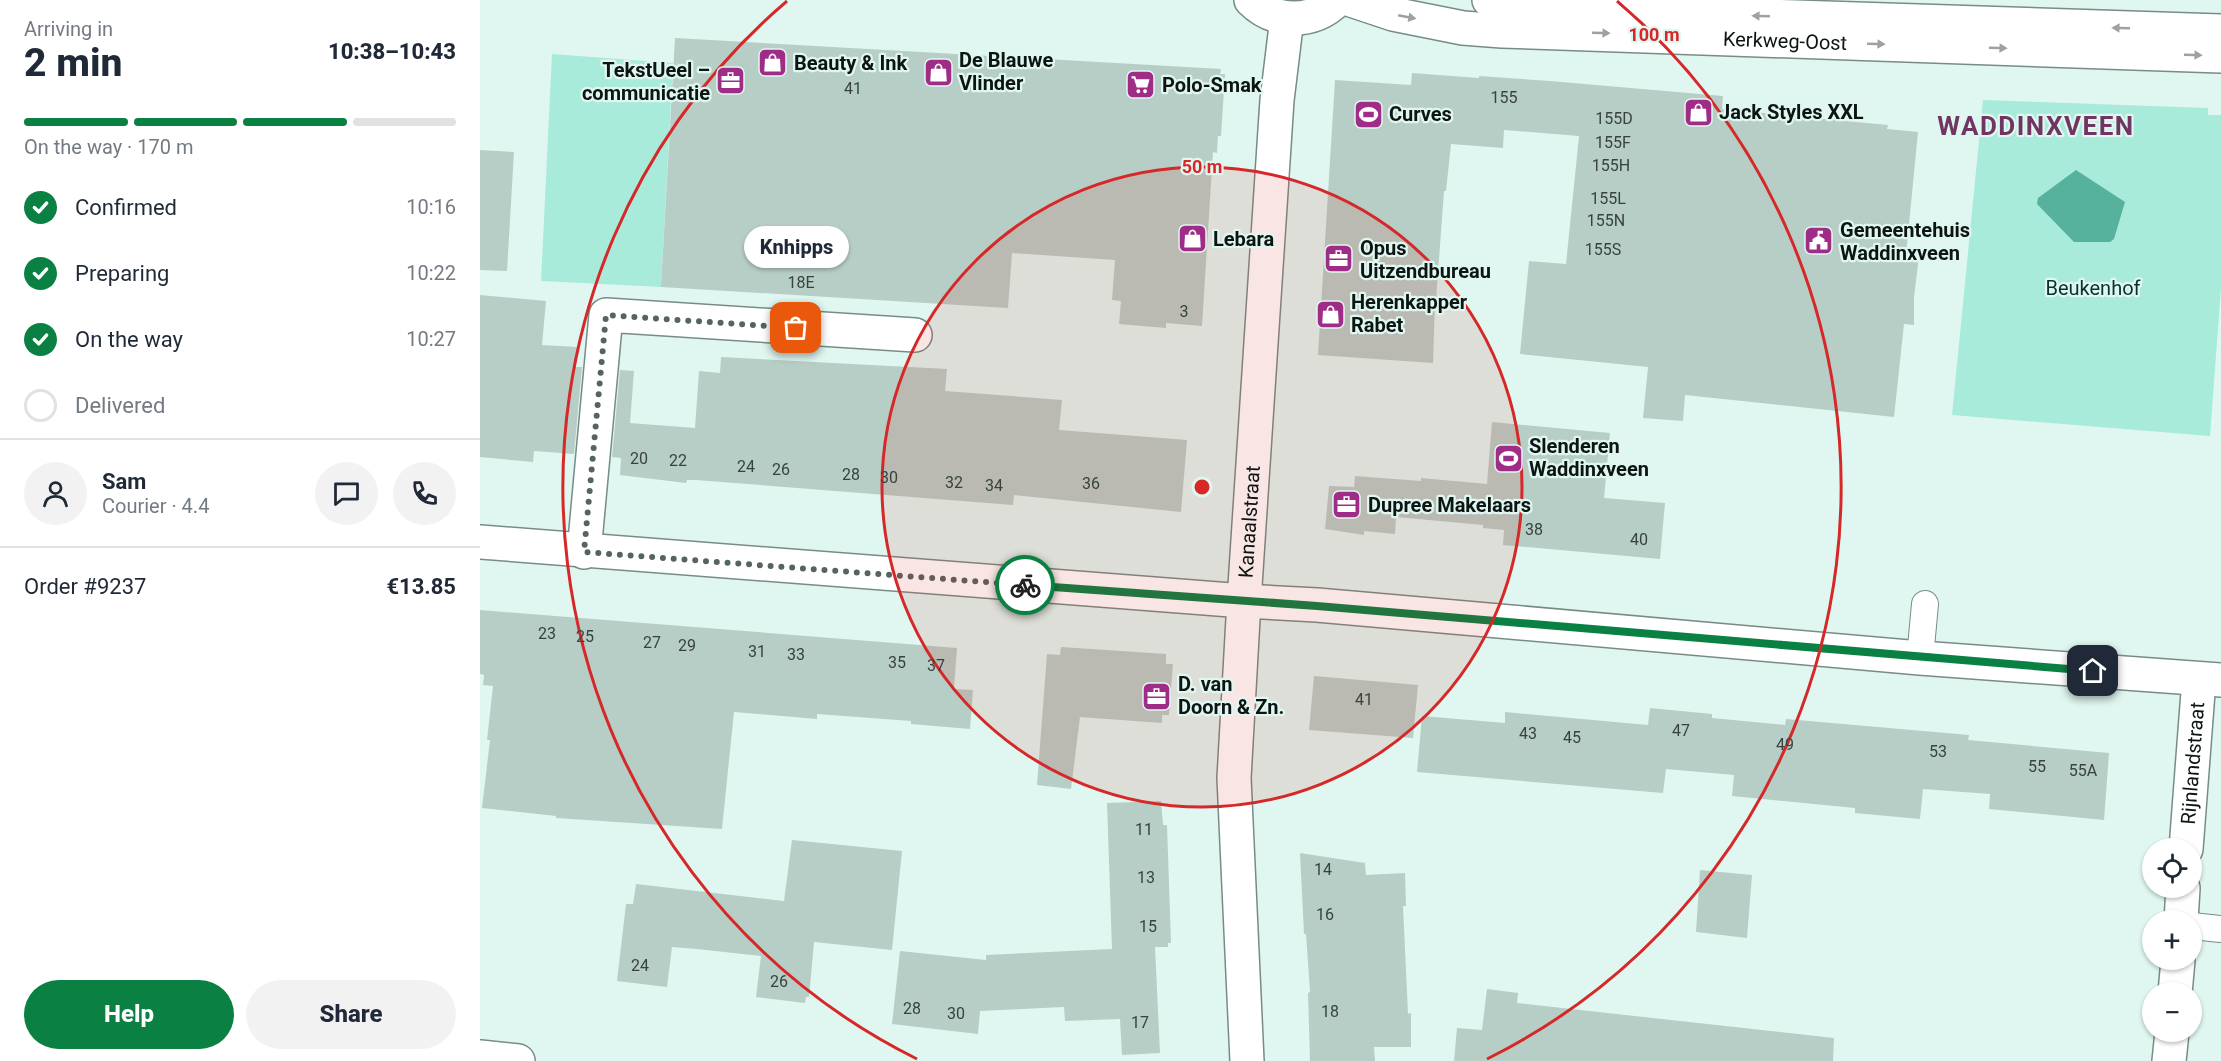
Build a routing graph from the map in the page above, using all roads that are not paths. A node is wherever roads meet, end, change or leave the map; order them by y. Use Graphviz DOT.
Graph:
graph roads {
  1 [pos="1251,0"];
  2 [pos="1337,0"];
  3 [pos="1352,0"];
  4 [pos="1489,0"];
  5 [pos="1287,18"];
  6 [pos="2221,31"];
  7 [pos="2221,56"];
  8 [pos="915,335"];
  9 [pos="480,542"];
  10 [pos="584,552"];
  11 [pos="1244,601"];
  12 [pos="1925,604"];
  13 [pos="1920,658"];
  14 [pos="2210,680"];
  15 [pos="2188,838"];
  16 [pos="2202,927"];
  17 [pos="2221,929"];
  18 [pos="2171,1042"];
  19 [pos="480,1057"];
  20 [pos="519,1061"];
  21 [pos="1247,1061"];
  22 [pos="2169,1061"];
  1 -- 5 [label="main road"];
  2 -- 5 [label="main road"];
  3 -- 7 [label="main road, Kerkweg-Oost, one-way"];
  6 -- 4 [label="main road, Kerkweg-Oost, one-way"];
  5 -- 11 [label="main road, Kanaalstraat"];
  8 -- 10 [label="main road"];
  9 -- 10 [label="main road"];
  10 -- 11 [label="main road"];
  11 -- 13 [label="main road"];
  11 -- 21 [label="main road, Kanaalstraat"];
  12 -- 13 [label="lane"];
  13 -- 14 [label="main road"];
  14 -- 15 [label="main road, Rijnlandstraat"];
  16 -- 17 [label="lane"];
  18 -- 22 [label="main road"];
  19 -- 20 [label="main road"];
}
